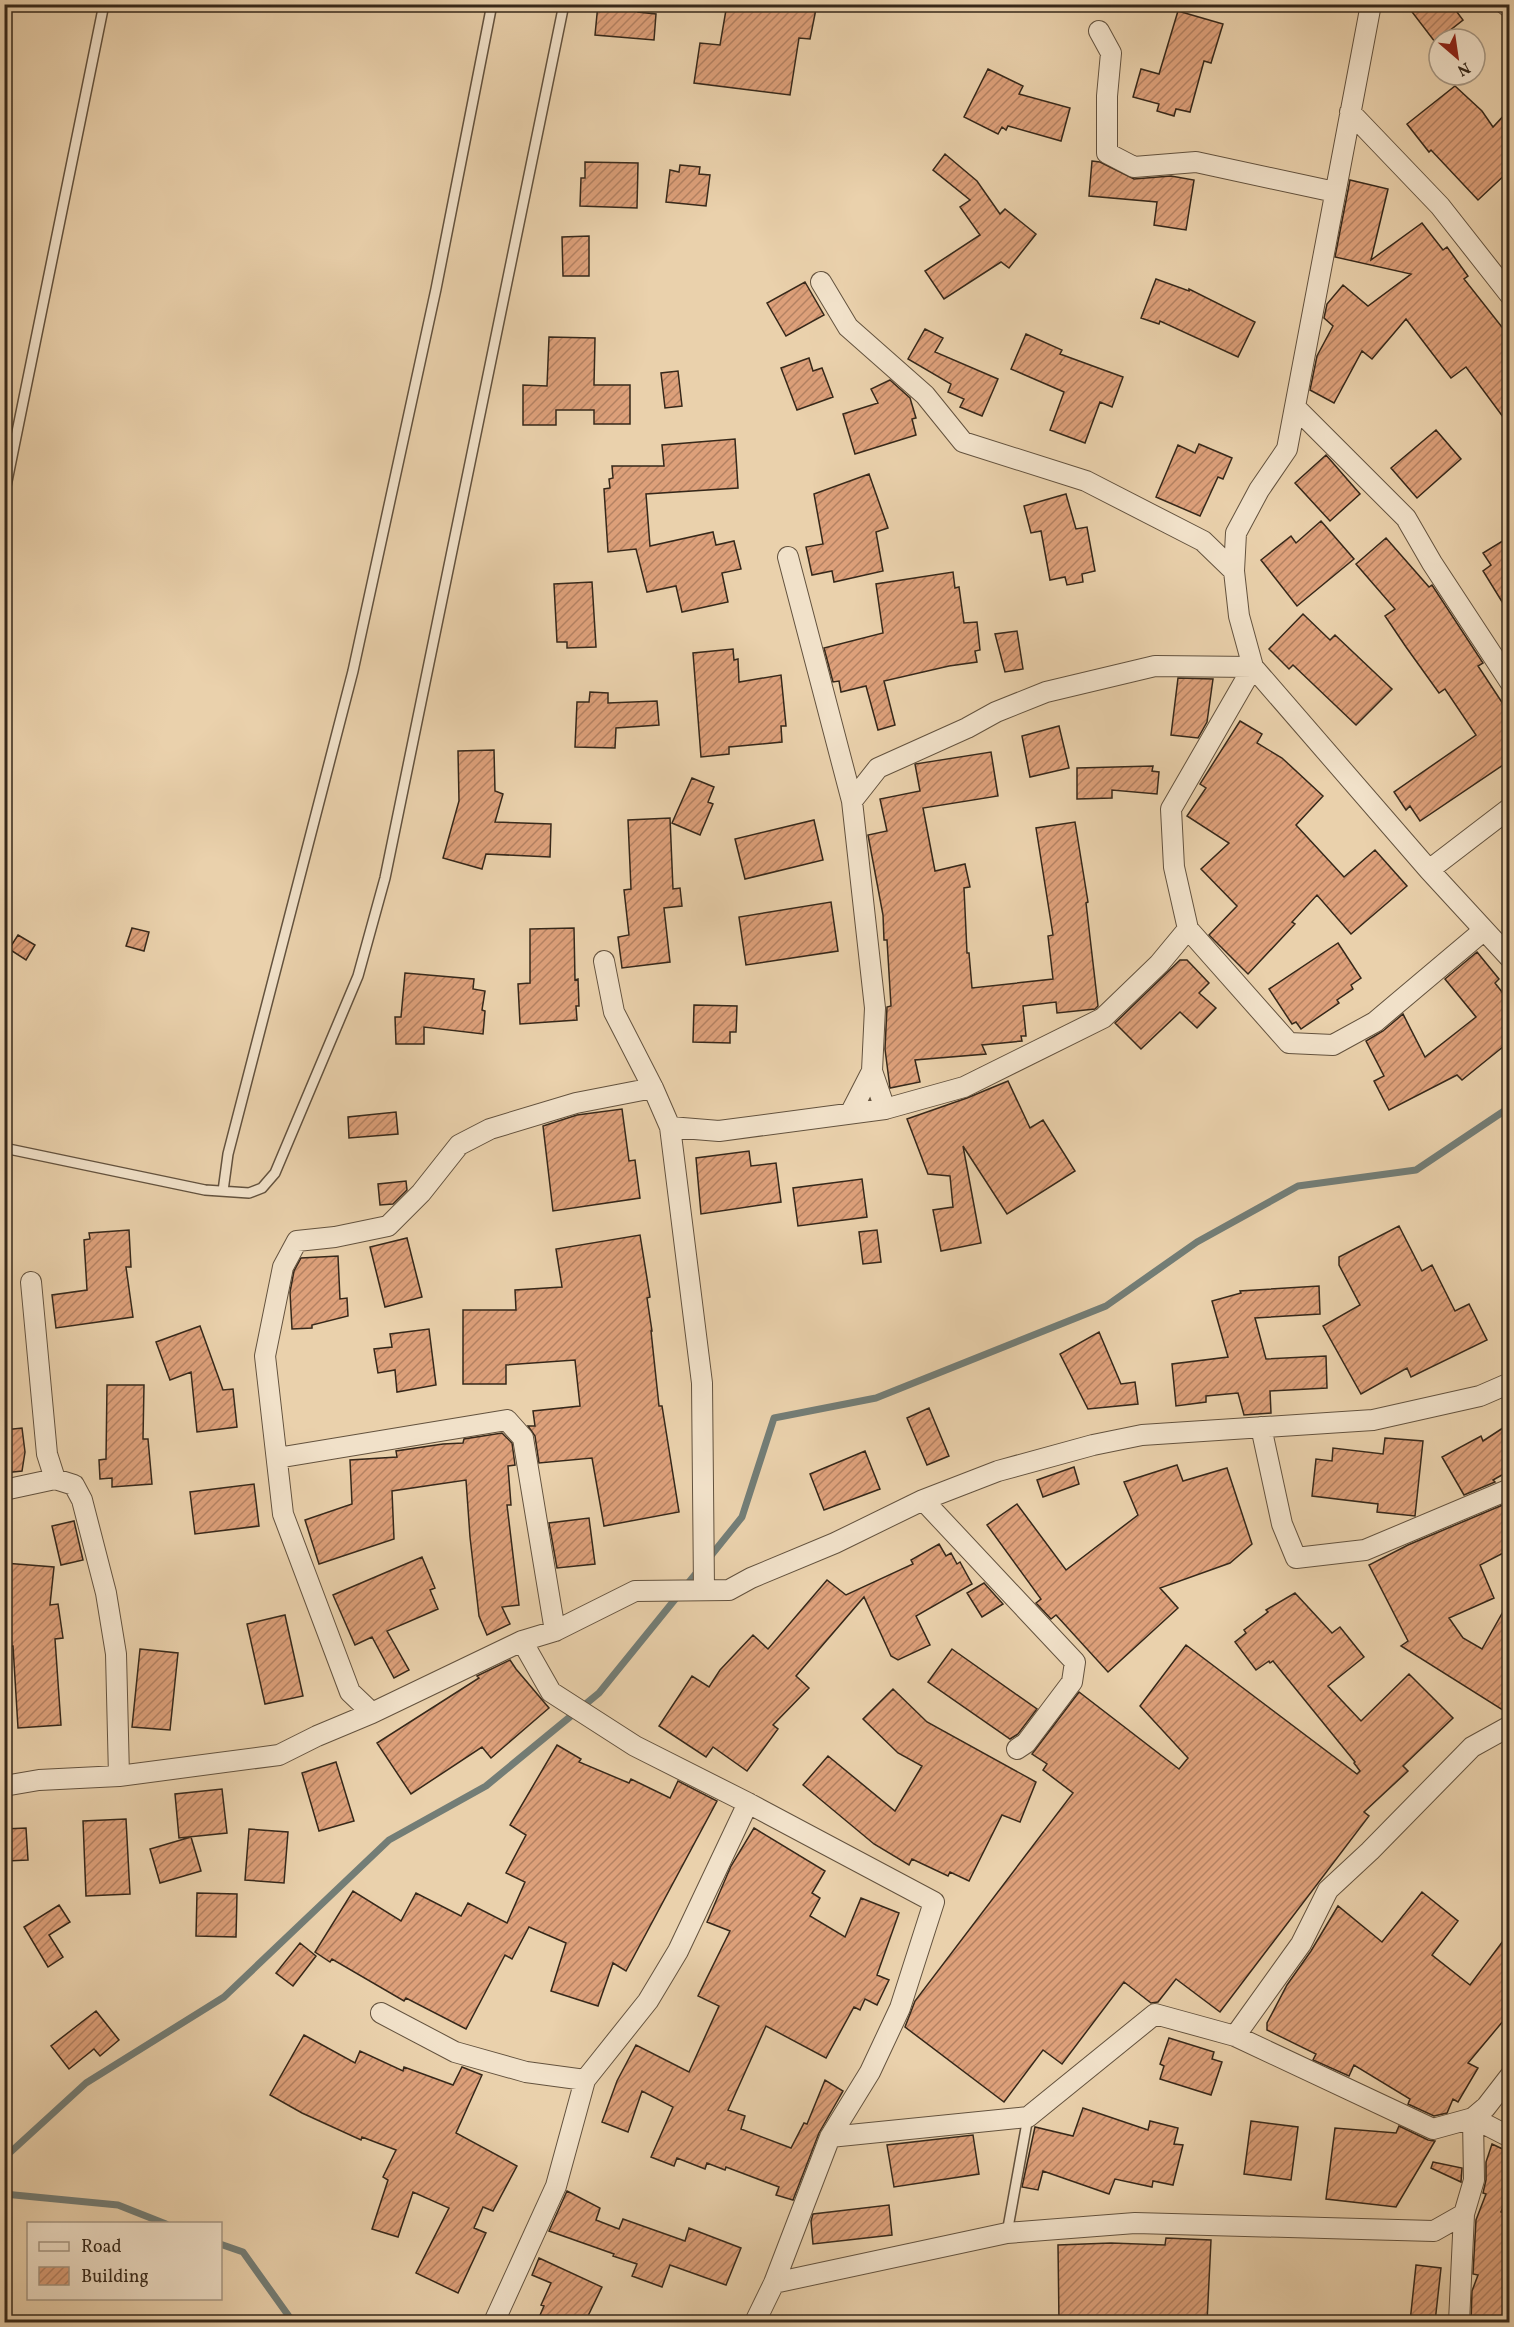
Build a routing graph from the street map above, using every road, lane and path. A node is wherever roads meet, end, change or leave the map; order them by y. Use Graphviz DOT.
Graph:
graph roads {
  1 [pos="104,4"];
  2 [pos="492,4"];
  3 [pos="564,4"];
  4 [pos="1371,4"];
  5 [pos="1505,4"];
  6 [pos="1509,8"];
  7 [pos="1099,31"];
  8 [pos="1350,112"];
  9 [pos="1335,192"];
  10 [pos="821,282"];
  11 [pos="1509,295"];
  12 [pos="1296,408"];
  13 [pos="4,496"];
  14 [pos="788,557"];
  15 [pos="1234,571"];
  16 [pos="1253,667"];
  17 [pos="1509,682"];
  18 [pos="852,801"];
  19 [pos="1509,808"];
  20 [pos="1429,870"];
  21 [pos="1188,929"];
  22 [pos="1483,931"];
  23 [pos="1509,958"];
  24 [pos="604,962"];
  25 [pos="872,1071"];
  26 [pos="653,1088"];
  27 [pos="885,1109"];
  28 [pos="851,1112"];
  29 [pos="670,1127"];
  30 [pos="4,1148"];
  31 [pos="223,1191"];
  32 [pos="30,1282"];
  33 [pos="1509,1383"];
  34 [pos="1262,1427"];
  35 [pos="277,1458"];
  36 [pos="55,1479"];
  37 [pos="1509,1489"];
  38 [pos="4,1490"];
  39 [pos="923,1500"];
  40 [pos="704,1589"];
  41 [pos="555,1632"];
  42 [pos="522,1641"];
  43 [pos="372,1713"];
  44 [pos="1509,1726"];
  45 [pos="1017,1749"];
  46 [pos="119,1776"];
  47 [pos="4,1786"];
  48 [pos="748,1803"];
  49 [pos="381,2013"];
  50 [pos="1235,2036"];
  51 [pos="1509,2076"];
  52 [pos="585,2080"];
  53 [pos="1028,2117"];
  54 [pos="1473,2118"];
  55 [pos="830,2137"];
  56 [pos="1509,2137"];
  57 [pos="1464,2214"];
  58 [pos="1007,2233"];
  59 [pos="774,2283"];
  60 [pos="494,2322"];
  61 [pos="755,2322"];
  62 [pos="1459,2322"];
  1 -- 13 [label="lane"];
  2 -- 31 [label="lane"];
  3 -- 31 [label="lane"];
  4 -- 8 [label="street"];
  5 -- 6 [label="street"];
  7 -- 9 [label="street"];
  8 -- 9 [label="street"];
  8 -- 11 [label="street"];
  9 -- 12 [label="street"];
  10 -- 15 [label="street"];
  12 -- 15 [label="street"];
  12 -- 17 [label="street"];
  14 -- 18 [label="street"];
  15 -- 16 [label="street"];
  16 -- 18 [label="street"];
  16 -- 20 [label="street"];
  16 -- 21 [label="street"];
  18 -- 25 [label="street"];
  19 -- 20 [label="street"];
  20 -- 22 [label="street"];
  21 -- 22 [label="street"];
  21 -- 27 [label="street"];
  22 -- 23 [label="street"];
  24 -- 26 [label="street"];
  25 -- 27 [label="street"];
  25 -- 28 [label="street"];
  26 -- 29 [label="street"];
  26 -- 35 [label="street"];
  27 -- 28 [label="street"];
  28 -- 29 [label="street"];
  29 -- 40 [label="street"];
  30 -- 31 [label="lane"];
  32 -- 36 [label="street"];
  33 -- 34 [label="street"];
  34 -- 37 [label="street"];
  34 -- 39 [label="street"];
  35 -- 41 [label="street"];
  35 -- 43 [label="street"];
  36 -- 38 [label="street"];
  36 -- 46 [label="street"];
  39 -- 40 [label="street"];
  39 -- 45 [label="street"];
  40 -- 41 [label="street"];
  41 -- 42 [label="street"];
  42 -- 43 [label="street"];
  42 -- 48 [label="street"];
  43 -- 46 [label="street"];
  44 -- 50 [label="street"];
  46 -- 47 [label="street"];
  48 -- 52 [label="street"];
  48 -- 55 [label="street"];
  49 -- 52 [label="street"];
  50 -- 53 [label="street"];
  50 -- 54 [label="street"];
  51 -- 54 [label="street"];
  52 -- 60 [label="street"];
  53 -- 55 [label="street"];
  53 -- 58 [label="lane"];
  54 -- 56 [label="street"];
  54 -- 57 [label="street"];
  55 -- 59 [label="street"];
  57 -- 58 [label="street"];
  57 -- 62 [label="street"];
  58 -- 59 [label="street"];
  59 -- 61 [label="street"];
}
